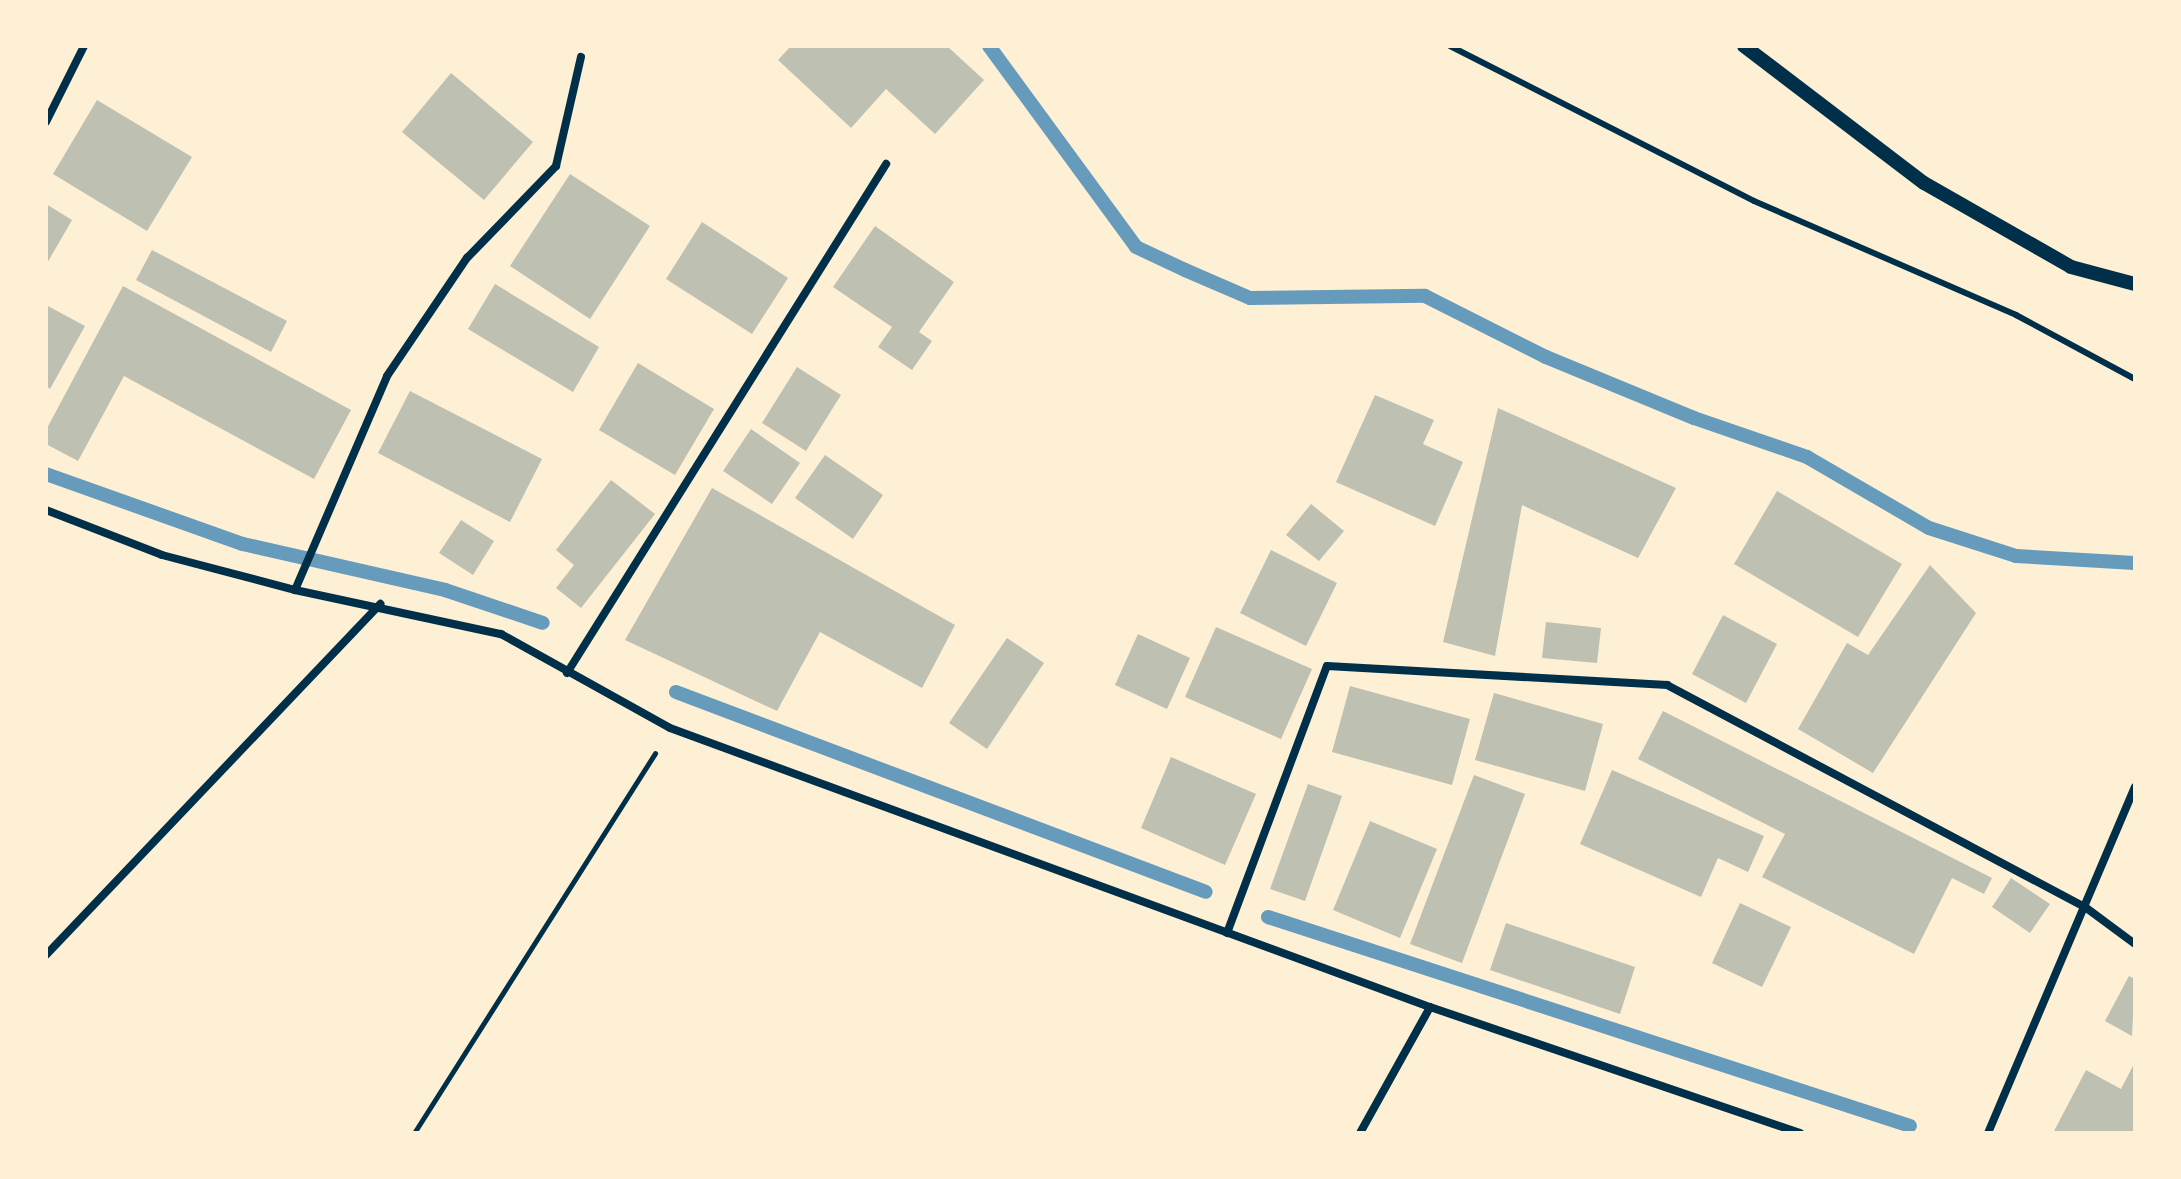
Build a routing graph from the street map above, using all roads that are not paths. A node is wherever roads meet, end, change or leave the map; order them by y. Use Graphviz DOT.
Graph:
graph roads {
  1 [pos="84,46"];
  2 [pos="1450,46"];
  3 [pos="1744,46"];
  4 [pos="581,57"];
  5 [pos="46,122"];
  6 [pos="886,164"];
  7 [pos="2135,284"];
  8 [pos="2135,379"];
  9 [pos="46,510"];
  10 [pos="295,590"];
  11 [pos="380,604"];
  12 [pos="567,673"];
  13 [pos="2135,787"];
  14 [pos="2085,907"];
  15 [pos="1227,933"];
  16 [pos="2135,944"];
  17 [pos="46,955"];
  18 [pos="1430,1007"];
  19 [pos="1360,1133"];
  20 [pos="1800,1133"];
  21 [pos="1988,1133"];
  1 -- 5 [label="street"];
  2 -- 8 [label="lane"];
  3 -- 7 [label="street"];
  4 -- 10 [label="street"];
  6 -- 12 [label="street"];
  9 -- 10 [label="street"];
  10 -- 11 [label="street"];
  11 -- 12 [label="street"];
  11 -- 17 [label="street"];
  12 -- 15 [label="street"];
  13 -- 14 [label="street"];
  14 -- 15 [label="street"];
  14 -- 16 [label="street"];
  14 -- 21 [label="street"];
  15 -- 18 [label="street"];
  18 -- 19 [label="street"];
  18 -- 20 [label="street"];
}
